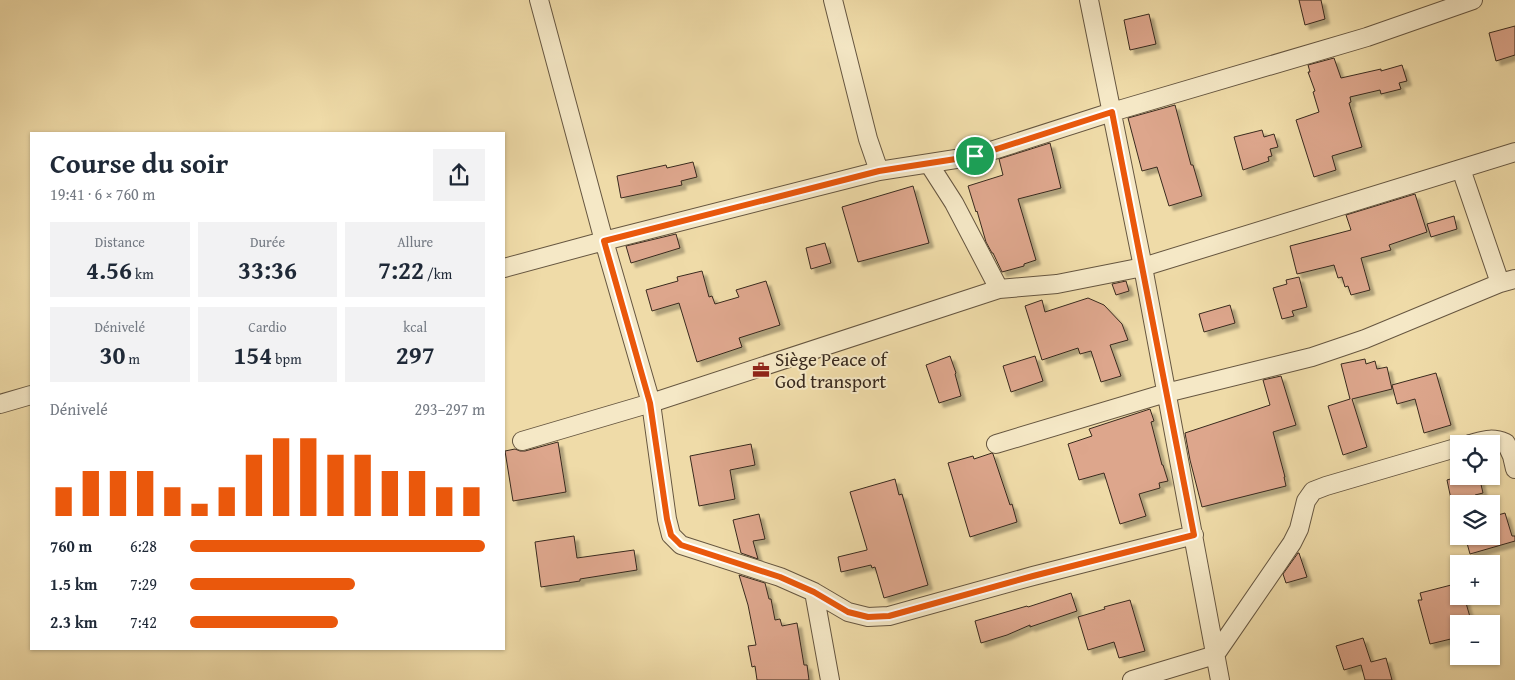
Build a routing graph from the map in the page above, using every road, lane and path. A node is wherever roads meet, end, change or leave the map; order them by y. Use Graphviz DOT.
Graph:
graph roads {
  1 [pos="539,0"];
  2 [pos="833,0"];
  3 [pos="1089,0"];
  4 [pos="1473,0"];
  5 [pos="1112,112"];
  6 [pos="1515,152"];
  7 [pos="929,164"];
  8 [pos="1461,169"];
  9 [pos="879,171"];
  10 [pos="604,241"];
  11 [pos="1142,267"];
  12 [pos="505,268"];
  13 [pos="1507,281"];
  14 [pos="999,289"];
  15 [pos="1166,392"];
  16 [pos="30,395"];
  17 [pos="0,402"];
  18 [pos="650,403"];
  19 [pos="1500,440"];
  20 [pos="522,441"];
  21 [pos="996,444"];
  22 [pos="1450,450"];
  23 [pos="1515,469"];
  24 [pos="1194,535"];
  25 [pos="814,592"];
  26 [pos="1215,655"];
  27 [pos="830,680"];
  28 [pos="1132,680"];
  29 [pos="1220,680"];
  1 -- 10 [label="street"];
  2 -- 9 [label="street"];
  3 -- 5 [label="street"];
  4 -- 5 [label="street"];
  5 -- 7 [label="street"];
  5 -- 11 [label="street"];
  6 -- 8 [label="street"];
  7 -- 9 [label="street"];
  7 -- 14 [label="street"];
  8 -- 11 [label="street"];
  8 -- 13 [label="street"];
  9 -- 10 [label="street"];
  10 -- 12 [label="street"];
  10 -- 18 [label="street"];
  11 -- 14 [label="street"];
  11 -- 15 [label="street"];
  13 -- 15 [label="street"];
  14 -- 18 [label="street"];
  15 -- 21 [label="street"];
  15 -- 24 [label="street"];
  16 -- 17 [label="street"];
  18 -- 20 [label="street"];
  18 -- 25 [label="street"];
  19 -- 23 [label="street"];
  22 -- 26 [label="street"];
  24 -- 25 [label="street"];
  24 -- 26 [label="street"];
  25 -- 27 [label="street"];
  26 -- 28 [label="street"];
  26 -- 29 [label="street"];
}
